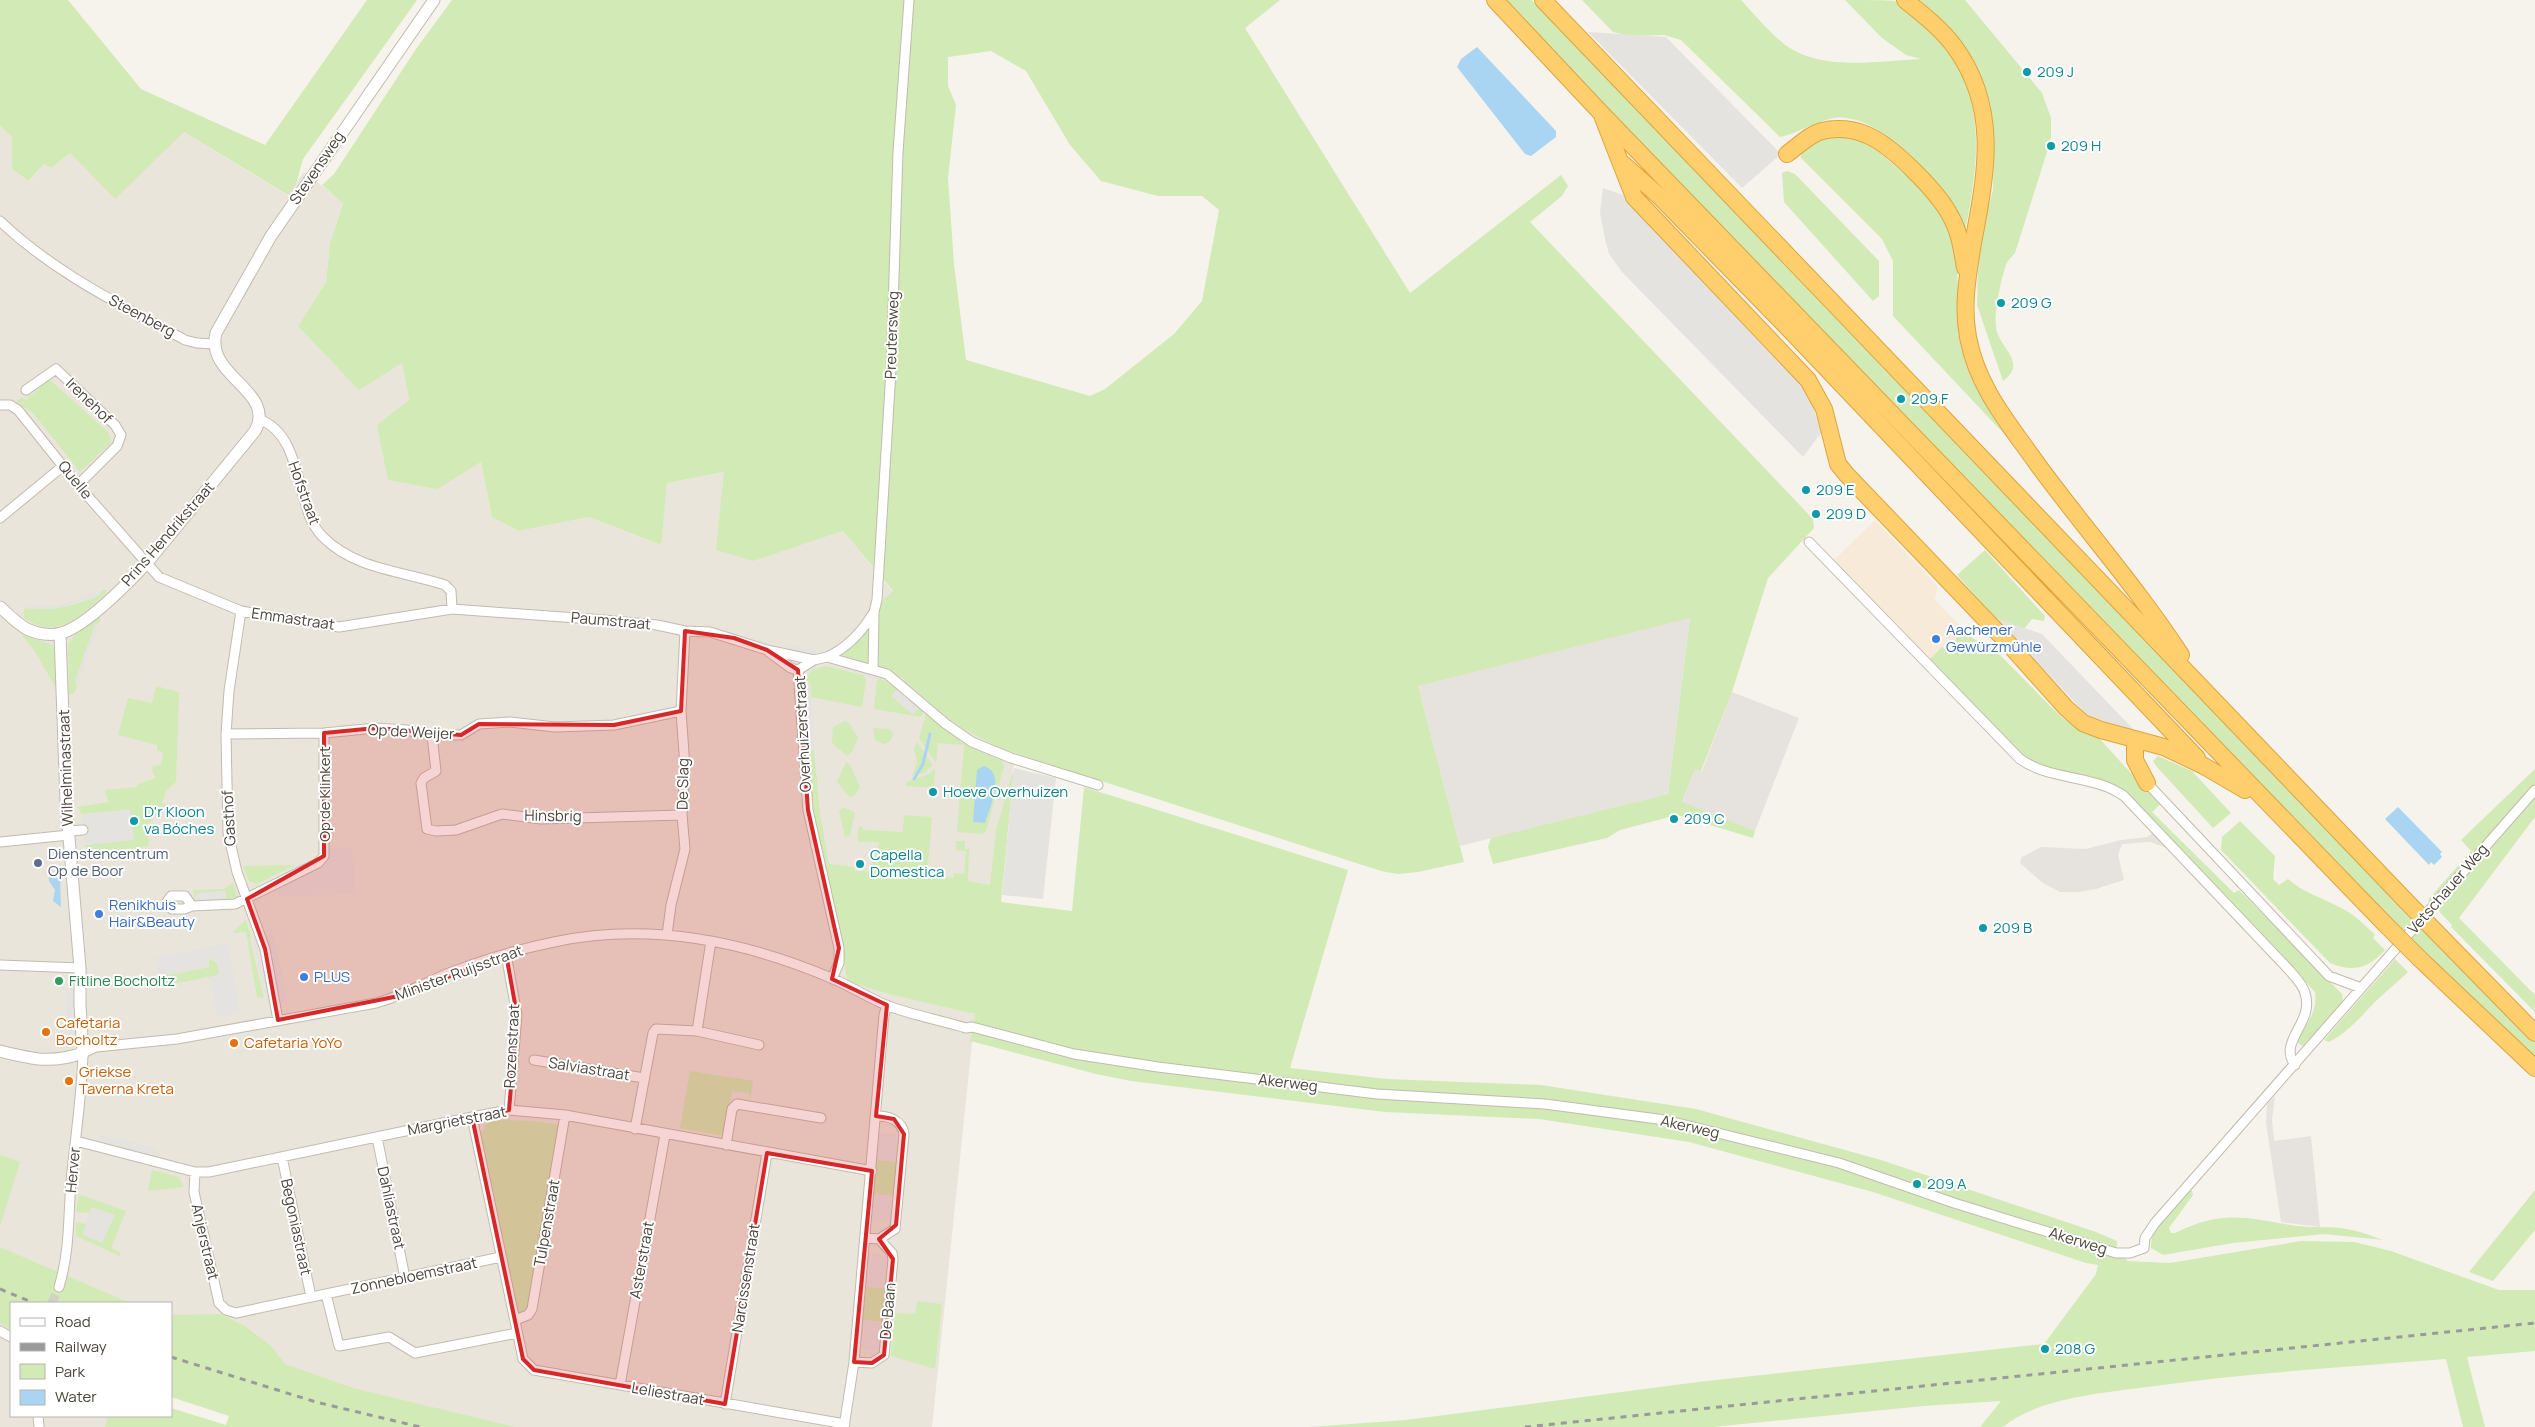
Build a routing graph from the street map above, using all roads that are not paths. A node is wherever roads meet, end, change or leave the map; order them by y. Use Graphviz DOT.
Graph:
graph roads {
  1 [pos="434,0"];
  2 [pos="909,0"];
  3 [pos="1495,0"];
  4 [pos="1543,0"];
  5 [pos="1905,0"];
  6 [pos="1602,114"];
  7 [pos="1788,154"];
  8 [pos="1618,160"];
  9 [pos="0,221"];
  10 [pos="1967,280"];
  11 [pos="214,344"];
  12 [pos="26,390"];
  13 [pos="0,404"];
  14 [pos="261,420"];
  15 [pos="63,466"];
  16 [pos="78,485"];
  17 [pos="0,518"];
  18 [pos="1809,542"];
  19 [pos="146,564"];
  20 [pos="0,607"];
  21 [pos="452,609"];
  22 [pos="241,611"];
  23 [pos="874,612"];
  24 [pos="685,631"];
  25 [pos="60,634"];
  26 [pos="767,650"];
  27 [pos="826,657"];
  28 [pos="814,660"];
  29 [pos="873,669"];
  30 [pos="798,670"];
  31 [pos="2204,691"];
  32 [pos="681,710"];
  33 [pos="324,733"];
  34 [pos="226,734"];
  35 [pos="432,735"];
  36 [pos="2142,741"];
  37 [pos="2204,766"];
  38 [pos="2146,783"];
  39 [pos="1098,785"];
  40 [pos="2535,790"];
  41 [pos="2264,802"];
  42 [pos="682,815"];
  43 [pos="83,830"];
  44 [pos="68,833"];
  45 [pos="0,842"];
  46 [pos="247,899"];
  47 [pos="192,906"];
  48 [pos="666,935"];
  49 [pos="711,941"];
  50 [pos="506,954"];
  51 [pos="0,965"];
  52 [pos="80,968"];
  53 [pos="832,978"];
  54 [pos="2361,988"];
  55 [pos="887,1005"];
  56 [pos="278,1020"];
  57 [pos="697,1030"];
  58 [pos="2535,1033"];
  59 [pos="759,1045"];
  60 [pos="0,1051"];
  61 [pos="83,1053"];
  62 [pos="534,1060"];
  63 [pos="2294,1065"];
  64 [pos="2535,1068"];
  65 [pos="644,1078"];
  66 [pos="508,1110"];
  67 [pos="566,1115"];
  68 [pos="472,1116"];
  69 [pos="876,1116"];
  70 [pos="821,1118"];
  71 [pos="635,1129"];
  72 [pos="665,1134"];
  73 [pos="377,1137"];
  74 [pos="76,1141"];
  75 [pos="726,1144"];
  76 [pos="767,1153"];
  77 [pos="282,1157"];
  78 [pos="872,1171"];
  79 [pos="195,1172"];
  80 [pos="865,1238"];
  81 [pos="879,1239"];
  82 [pos="501,1257"];
  83 [pos="405,1278"];
  84 [pos="59,1287"];
  85 [pos="326,1294"];
  86 [pos="311,1297"];
  87 [pos="226,1310"];
  88 [pos="515,1320"];
  89 [pos="517,1332"];
  90 [pos="854,1362"];
  91 [pos="620,1385"];
  92 [pos="725,1404"];
  93 [pos="845,1426"];
  1 -- 11 [label="street, Stevensweg"];
  2 -- 23 [label="street, Preutersweg"];
  3 -- 6 [label="highway"];
  4 -- 31 [label="highway"];
  5 -- 10 [label="highway"];
  6 -- 8 [label="highway"];
  6 -- 41 [label="highway"];
  7 -- 10 [label="highway"];
  8 -- 36 [label="highway"];
  8 -- 37 [label="highway"];
  9 -- 11 [label="street, Steenberg"];
  10 -- 31 [label="highway"];
  11 -- 14 [label="street"];
  12 -- 16 [label="street, Irenehof"];
  13 -- 15 [label="street, Quelle"];
  14 -- 19 [label="street, Prins Hendrikstraat"];
  14 -- 21 [label="street, Hofstraat"];
  15 -- 16 [label="street, Quelle"];
  15 -- 17 [label="street"];
  16 -- 19 [label="street, Quelle"];
  18 -- 63 [label="street"];
  19 -- 22 [label="street, Emmastraat"];
  19 -- 25 [label="street, Prins Hendrikstraat"];
  20 -- 25 [label="street"];
  21 -- 22 [label="street, Emmastraat"];
  21 -- 24 [label="street, Paumstraat"];
  22 -- 34 [label="street, Gasthof"];
  23 -- 27 [label="street"];
  23 -- 29 [label="street, Preutersweg"];
  24 -- 26 [label="street, Paumstraat"];
  24 -- 32 [label="street, De Slag"];
  25 -- 44 [label="street, Wilhelminastraat"];
  26 -- 28 [label="street, Paumstraat"];
  26 -- 30 [label="street, Paumstraat"];
  27 -- 28 [label="street, Overhuizerstraat"];
  27 -- 29 [label="street, Overhuizerstraat"];
  28 -- 30 [label="street, Overhuizerstraat"];
  29 -- 39 [label="street, Overhuizerstraat"];
  30 -- 53 [label="street, Overhuizerstraat"];
  31 -- 58 [label="highway, bridge"];
  32 -- 35 [label="street, Op de Weijer"];
  32 -- 42 [label="street, De Slag"];
  33 -- 34 [label="street, Op de Weijer"];
  33 -- 35 [label="street, Op de Weijer"];
  33 -- 46 [label="street, Op de Klinkert"];
  34 -- 46 [label="street, Gasthof"];
  35 -- 42 [label="street, Hinsbrig"];
  36 -- 37 [label="highway"];
  36 -- 38 [label="highway"];
  37 -- 41 [label="highway"];
  38 -- 54 [label="street"];
  40 -- 54 [label="street, Vetschauer Weg"];
  41 -- 64 [label="highway, bridge"];
  42 -- 48 [label="street, De Slag"];
  43 -- 44 [label="street"];
  44 -- 45 [label="street"];
  44 -- 52 [label="street, Wilhelminastraat"];
  46 -- 47 [label="street"];
  46 -- 56 [label="street, Gasthof"];
  48 -- 49 [label="street, Minister Ruijsstraat"];
  48 -- 50 [label="street, Minister Ruijsstraat"];
  49 -- 53 [label="street, Minister Ruijsstraat"];
  49 -- 57 [label="street"];
  50 -- 56 [label="street, Minister Ruijsstraat"];
  50 -- 66 [label="street, Rozenstraat"];
  51 -- 52 [label="street"];
  52 -- 61 [label="street, Wilhelminastraat"];
  53 -- 55 [label="street, Minister Ruijsstraat"];
  54 -- 63 [label="street, Akerweg"];
  55 -- 63 [label="street, Akerweg"];
  55 -- 69 [label="street, De Baan"];
  56 -- 61 [label="street, Minister Ruijsstraat"];
  57 -- 59 [label="street"];
  57 -- 65 [label="street"];
  60 -- 61 [label="street"];
  61 -- 74 [label="street, Herver"];
  62 -- 65 [label="street, Salviastraat"];
  65 -- 71 [label="street"];
  66 -- 67 [label="street, Margrietstraat"];
  66 -- 68 [label="street, Margrietstraat"];
  67 -- 71 [label="street, Margrietstraat"];
  67 -- 88 [label="street, Tulpenstraat"];
  68 -- 73 [label="street, Margrietstraat"];
  68 -- 82 [label="street"];
  69 -- 78 [label="street, De Baan"];
  69 -- 81 [label="street"];
  70 -- 75 [label="street"];
  71 -- 72 [label="street, Margrietstraat"];
  72 -- 75 [label="street, Margrietstraat"];
  72 -- 91 [label="street, Asterstraat"];
  73 -- 77 [label="street, Margrietstraat"];
  73 -- 83 [label="street, Dahliastraat"];
  74 -- 79 [label="street, Margrietstraat"];
  74 -- 84 [label="street, Herver"];
  75 -- 76 [label="street, Margrietstraat"];
  76 -- 78 [label="street, Margrietstraat"];
  76 -- 92 [label="street, Narcissenstraat"];
  77 -- 79 [label="street, Margrietstraat"];
  77 -- 86 [label="street, Begoniastraat"];
  78 -- 80 [label="street, De Baan"];
  79 -- 87 [label="street, Anjerstraat"];
  80 -- 81 [label="street"];
  80 -- 90 [label="street, De Baan"];
  81 -- 90 [label="street, De Baan"];
  82 -- 83 [label="street, Zonnebloemstraat"];
  82 -- 88 [label="street"];
  83 -- 85 [label="street, Zonnebloemstraat"];
  85 -- 86 [label="street, Zonnebloemstraat"];
  85 -- 89 [label="street"];
  86 -- 87 [label="street, Zonnebloemstraat"];
  88 -- 89 [label="street"];
  89 -- 91 [label="street, Leliestraat"];
  90 -- 93 [label="street, De Baan"];
  91 -- 92 [label="street, Leliestraat"];
  92 -- 93 [label="street, Leliestraat"];
}
